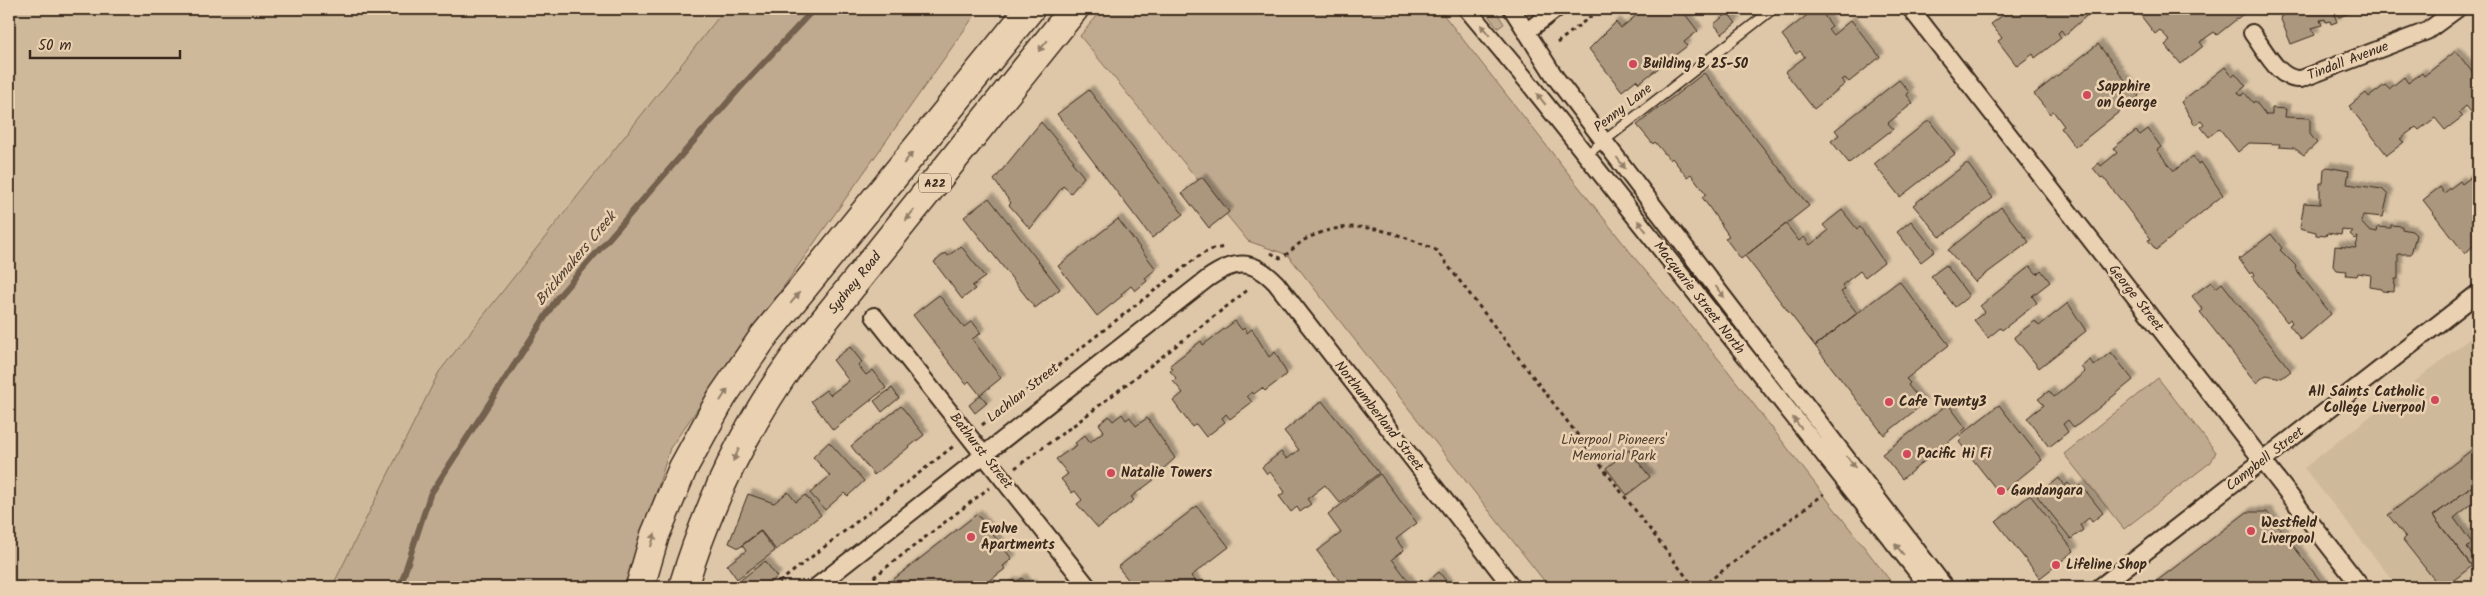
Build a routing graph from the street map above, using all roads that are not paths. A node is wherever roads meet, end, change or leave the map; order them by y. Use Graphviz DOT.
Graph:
graph roads {
  1 [pos="1030,9"];
  2 [pos="1074,9"];
  3 [pos="1467,9"];
  4 [pos="1512,9"];
  5 [pos="1556,9"];
  6 [pos="1773,9"];
  7 [pos="1911,9"];
  8 [pos="2457,9"];
  9 [pos="1526,32"];
  10 [pos="2252,33"];
  11 [pos="1604,140"];
  12 [pos="1586,155"];
  13 [pos="1234,264"];
  14 [pos="2478,293"];
  15 [pos="874,316"];
  16 [pos="985,456"];
  17 [pos="2262,460"];
  18 [pos="2117,582"];
  19 [pos="640,587"];
  20 [pos="683,587"];
  21 [pos="816,587"];
  22 [pos="1088,587"];
  23 [pos="1512,587"];
  24 [pos="1929,587"];
  25 [pos="1946,587"];
  26 [pos="2100,587"];
  27 [pos="2361,587"];
  19 -- 1 [label="highway, A22, one-way"];
  2 -- 20 [label="highway, Sydney Road / A22, one-way"];
  12 -- 3 [label="street, Macquarie Street North, one-way"];
  4 -- 9 [label="street, Macquarie Street North"];
  5 -- 9 [label="street"];
  6 -- 11 [label="lane, Penny Lane"];
  7 -- 17 [label="street, George Street"];
  8 -- 10 [label="street, Tindall Avenue"];
  9 -- 11 [label="street, Macquarie Street North"];
  11 -- 12 [label="lane, Penny Lane"];
  11 -- 25 [label="street, Macquarie Street North, one-way"];
  24 -- 12 [label="street, Macquarie Street North, one-way"];
  13 -- 16 [label="street, Lachlan Street"];
  13 -- 23 [label="street, Northumberland Street"];
  14 -- 17 [label="street, Campbell Street"];
  15 -- 16 [label="street, Bathurst Street"];
  16 -- 21 [label="street, Lachlan Street"];
  16 -- 22 [label="street, Bathurst Street"];
  17 -- 18 [label="street, Campbell Street"];
  17 -- 27 [label="street, George Street"];
  18 -- 26 [label="street, Campbell Street"];
}
